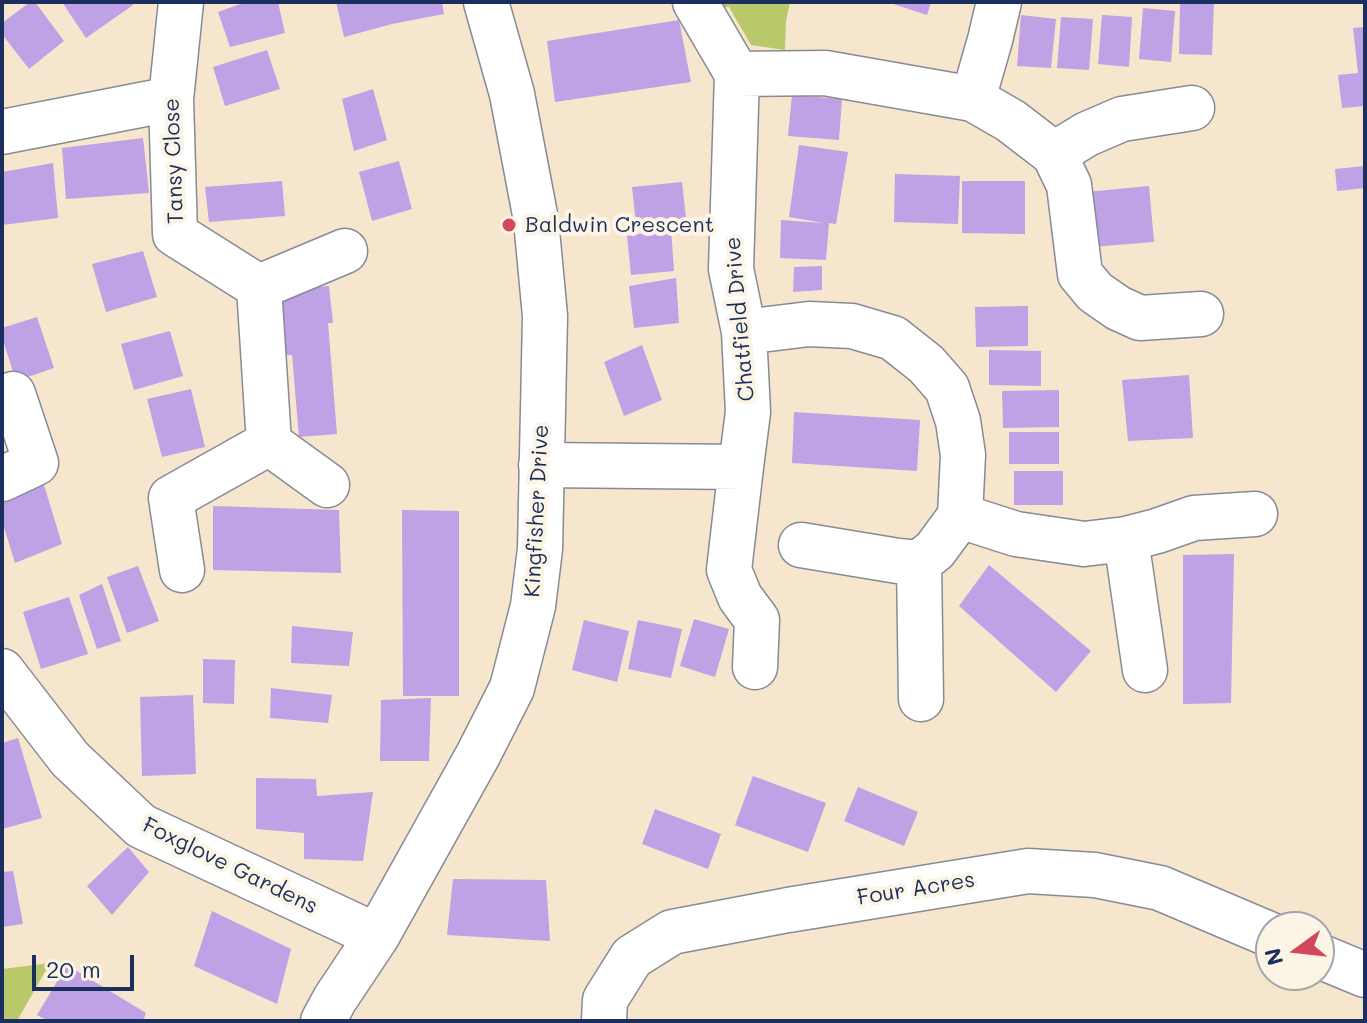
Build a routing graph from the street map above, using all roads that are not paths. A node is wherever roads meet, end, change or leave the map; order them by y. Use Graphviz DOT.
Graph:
graph roads {
  1 [pos="181,2"];
  2 [pos="486,2"];
  3 [pos="999,2"];
  4 [pos="698,6"];
  5 [pos="737,74"];
  6 [pos="171,99"];
  7 [pos="973,99"];
  8 [pos="1192,108"];
  9 [pos="2,132"];
  10 [pos="1054,154"];
  11 [pos="345,251"];
  12 [pos="259,287"];
  13 [pos="1201,314"];
  14 [pos="744,332"];
  15 [pos="13,394"];
  16 [pos="269,443"];
  17 [pos="541,465"];
  18 [pos="741,467"];
  19 [pos="2,479"];
  20 [pos="327,485"];
  21 [pos="1255,514"];
  22 [pos="960,516"];
  23 [pos="1126,539"];
  24 [pos="801,545"];
  25 [pos="919,563"];
  26 [pos="182,570"];
  27 [pos="755,667"];
  28 [pos="1145,670"];
  29 [pos="2,671"];
  30 [pos="921,699"];
  31 [pos="1255,928"];
  32 [pos="377,936"];
  33 [pos="1335,963"];
  34 [pos="1365,975"];
  35 [pos="323,1021"];
  36 [pos="604,1021"];
  1 -- 6 [label="street, Tansy Close"];
  2 -- 17 [label="street, Kingfisher Drive"];
  3 -- 7 [label="street"];
  4 -- 5 [label="street"];
  5 -- 7 [label="street"];
  5 -- 14 [label="street, Chatfield Drive"];
  6 -- 9 [label="street"];
  6 -- 12 [label="street, Tansy Close"];
  7 -- 10 [label="street"];
  8 -- 10 [label="street"];
  10 -- 13 [label="street"];
  11 -- 12 [label="street"];
  12 -- 16 [label="street"];
  14 -- 18 [label="street, Chatfield Drive"];
  14 -- 22 [label="street"];
  15 -- 19 [label="street"];
  16 -- 20 [label="street"];
  16 -- 26 [label="street"];
  17 -- 18 [label="street"];
  17 -- 32 [label="street, Kingfisher Drive"];
  18 -- 27 [label="street, Chatfield Drive"];
  21 -- 23 [label="street"];
  22 -- 23 [label="street"];
  22 -- 25 [label="street"];
  23 -- 28 [label="street"];
  24 -- 25 [label="street"];
  25 -- 30 [label="street"];
  29 -- 32 [label="street, Foxglove Gardens"];
  31 -- 36 [label="street, Four Acres"];
  32 -- 35 [label="street, Kingfisher Drive"];
  33 -- 34 [label="street"];
}
